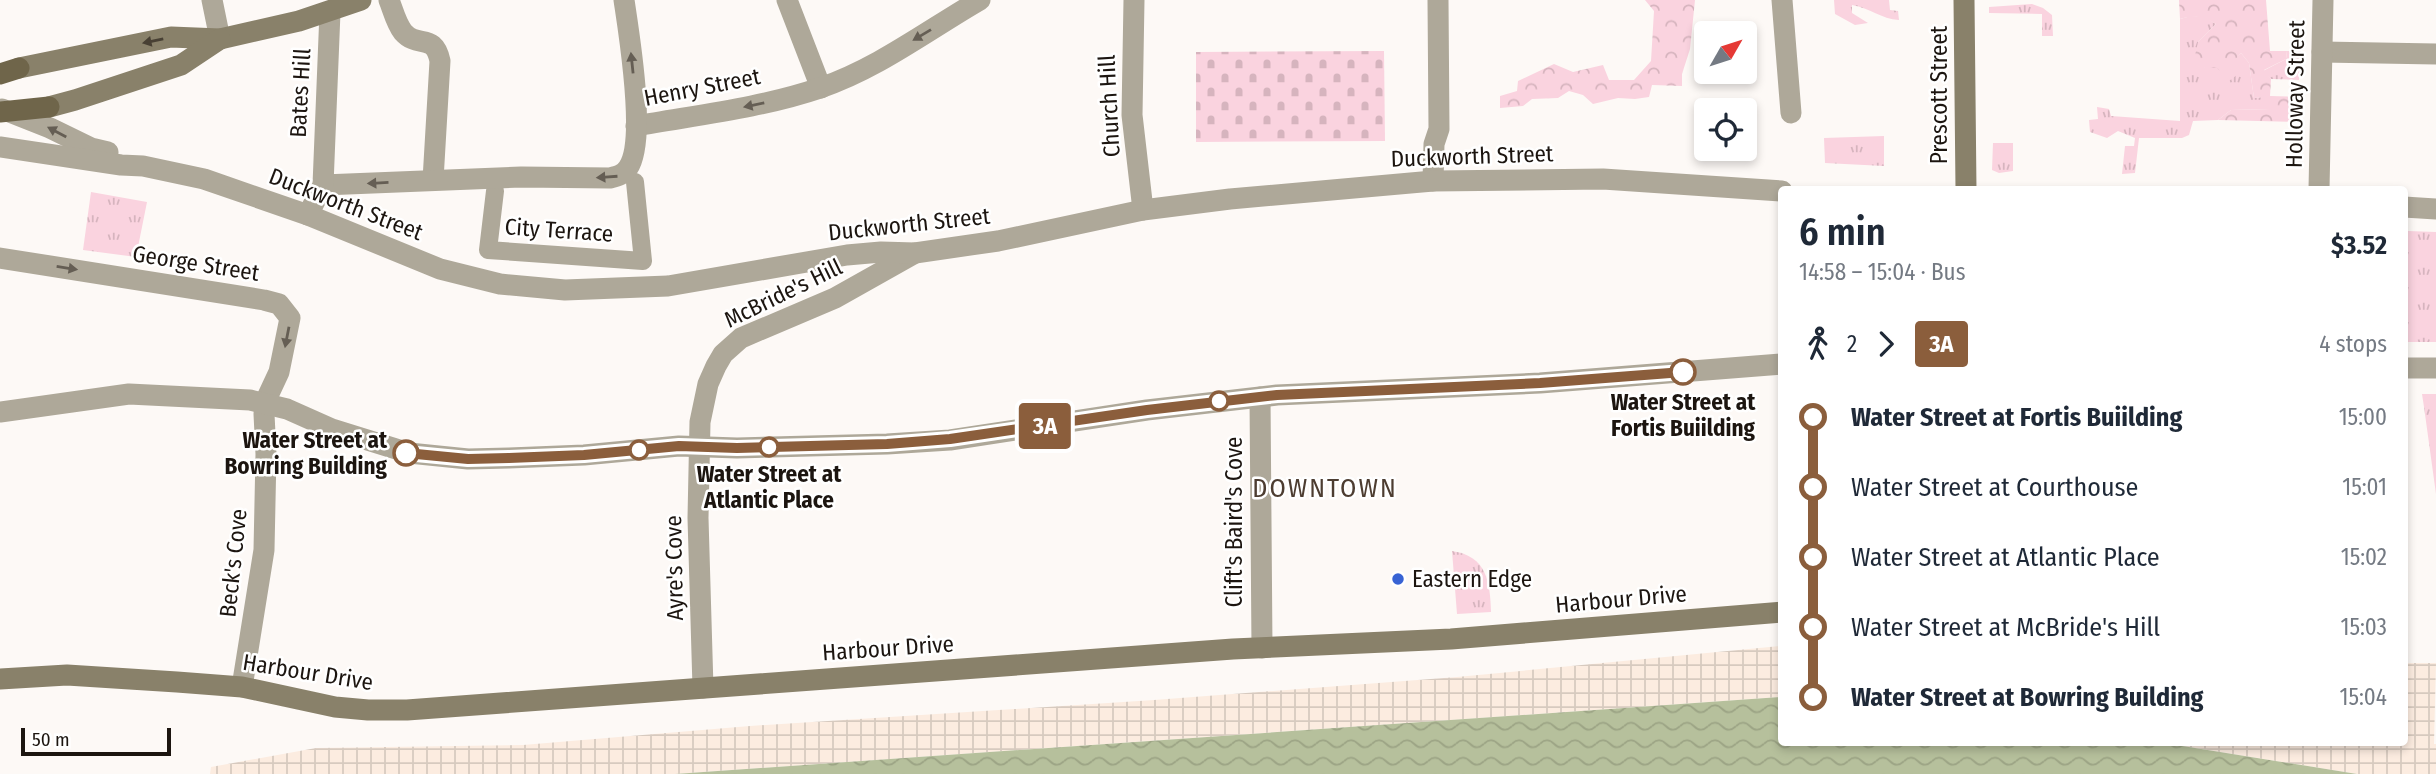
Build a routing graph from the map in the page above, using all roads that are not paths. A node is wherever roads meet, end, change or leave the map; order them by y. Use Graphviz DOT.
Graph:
graph roads {
  1 [pos="212,0"];
  2 [pos="361,0"];
  3 [pos="388,0"];
  4 [pos="624,0"];
  5 [pos="787,0"];
  6 [pos="980,0"];
  7 [pos="1135,0"];
  8 [pos="1438,0"];
  9 [pos="1782,0"];
  10 [pos="1964,0"];
  11 [pos="2323,0"];
  12 [pos="330,12"];
  13 [pos="220,39"];
  14 [pos="2322,52"];
  15 [pos="2436,54"];
  16 [pos="10,71"];
  17 [pos="821,88"];
  18 [pos="2,110"];
  19 [pos="1791,113"];
  20 [pos="636,126"];
  21 [pos="0,147"];
  22 [pos="143,166"];
  23 [pos="433,180"];
  24 [pos="1433,181"];
  25 [pos="635,182"];
  26 [pos="323,186"];
  27 [pos="1966,186"];
  28 [pos="2319,186"];
  29 [pos="495,191"];
  30 [pos="1778,191"];
  31 [pos="2408,207"];
  32 [pos="2436,209"];
  33 [pos="1143,210"];
  34 [pos="308,215"];
  35 [pos="915,253"];
  36 [pos="0,258"];
  37 [pos="1778,364"];
  38 [pos="2408,368"];
  39 [pos="2436,368"];
  40 [pos="1260,397"];
  41 [pos="265,402"];
  42 [pos="0,412"];
  43 [pos="699,447"];
  44 [pos="1778,612"];
  45 [pos="1262,648"];
  46 [pos="0,679"];
  47 [pos="242,687"];
  48 [pos="703,688"];
  1 -- 13 [label="street"];
  2 -- 12 [label="main road"];
  3 -- 23 [label="street"];
  20 -- 4 [label="street, one-way"];
  5 -- 17 [label="street"];
  6 -- 17 [label="street, Henry Street, one-way"];
  7 -- 33 [label="street, Church Hill"];
  8 -- 24 [label="street"];
  9 -- 19 [label="street"];
  10 -- 27 [label="main road, Prescott Street"];
  11 -- 14 [label="street, Holloway Street"];
  12 -- 13 [label="main road"];
  12 -- 26 [label="street, Bates Hill"];
  13 -- 16 [label="main road, one-way"];
  13 -- 18 [label="main road"];
  14 -- 15 [label="street"];
  14 -- 28 [label="street, Holloway Street"];
  17 -- 20 [label="street, Henry Street, one-way"];
  22 -- 18 [label="street, Duckworth Street, one-way"];
  20 -- 23 [label="street, Henry Street, one-way"];
  21 -- 22 [label="street, Duckworth Street"];
  22 -- 34 [label="street, Duckworth Street"];
  23 -- 26 [label="street, Henry Street, one-way"];
  24 -- 30 [label="street, Duckworth Street"];
  24 -- 33 [label="street, Duckworth Street"];
  25 -- 29 [label="street, City Terrace"];
  26 -- 34 [label="street, Bates Hill"];
  31 -- 32 [label="street"];
  33 -- 35 [label="street, Duckworth Street"];
  34 -- 35 [label="street, Duckworth Street"];
  35 -- 43 [label="street, McBride's Hill"];
  36 -- 41 [label="street, George Street, one-way"];
  37 -- 40 [label="street"];
  38 -- 39 [label="street"];
  40 -- 43 [label="street"];
  40 -- 45 [label="street, Clift's Baird's Cove"];
  41 -- 42 [label="street"];
  41 -- 43 [label="street"];
  41 -- 47 [label="street, Beck's Cove"];
  43 -- 48 [label="street, Ayre's Cove"];
  44 -- 45 [label="main road, Harbour Drive"];
  45 -- 48 [label="main road, Harbour Drive"];
  46 -- 47 [label="main road, Harbour Drive"];
  47 -- 48 [label="main road, Harbour Drive"];
}
